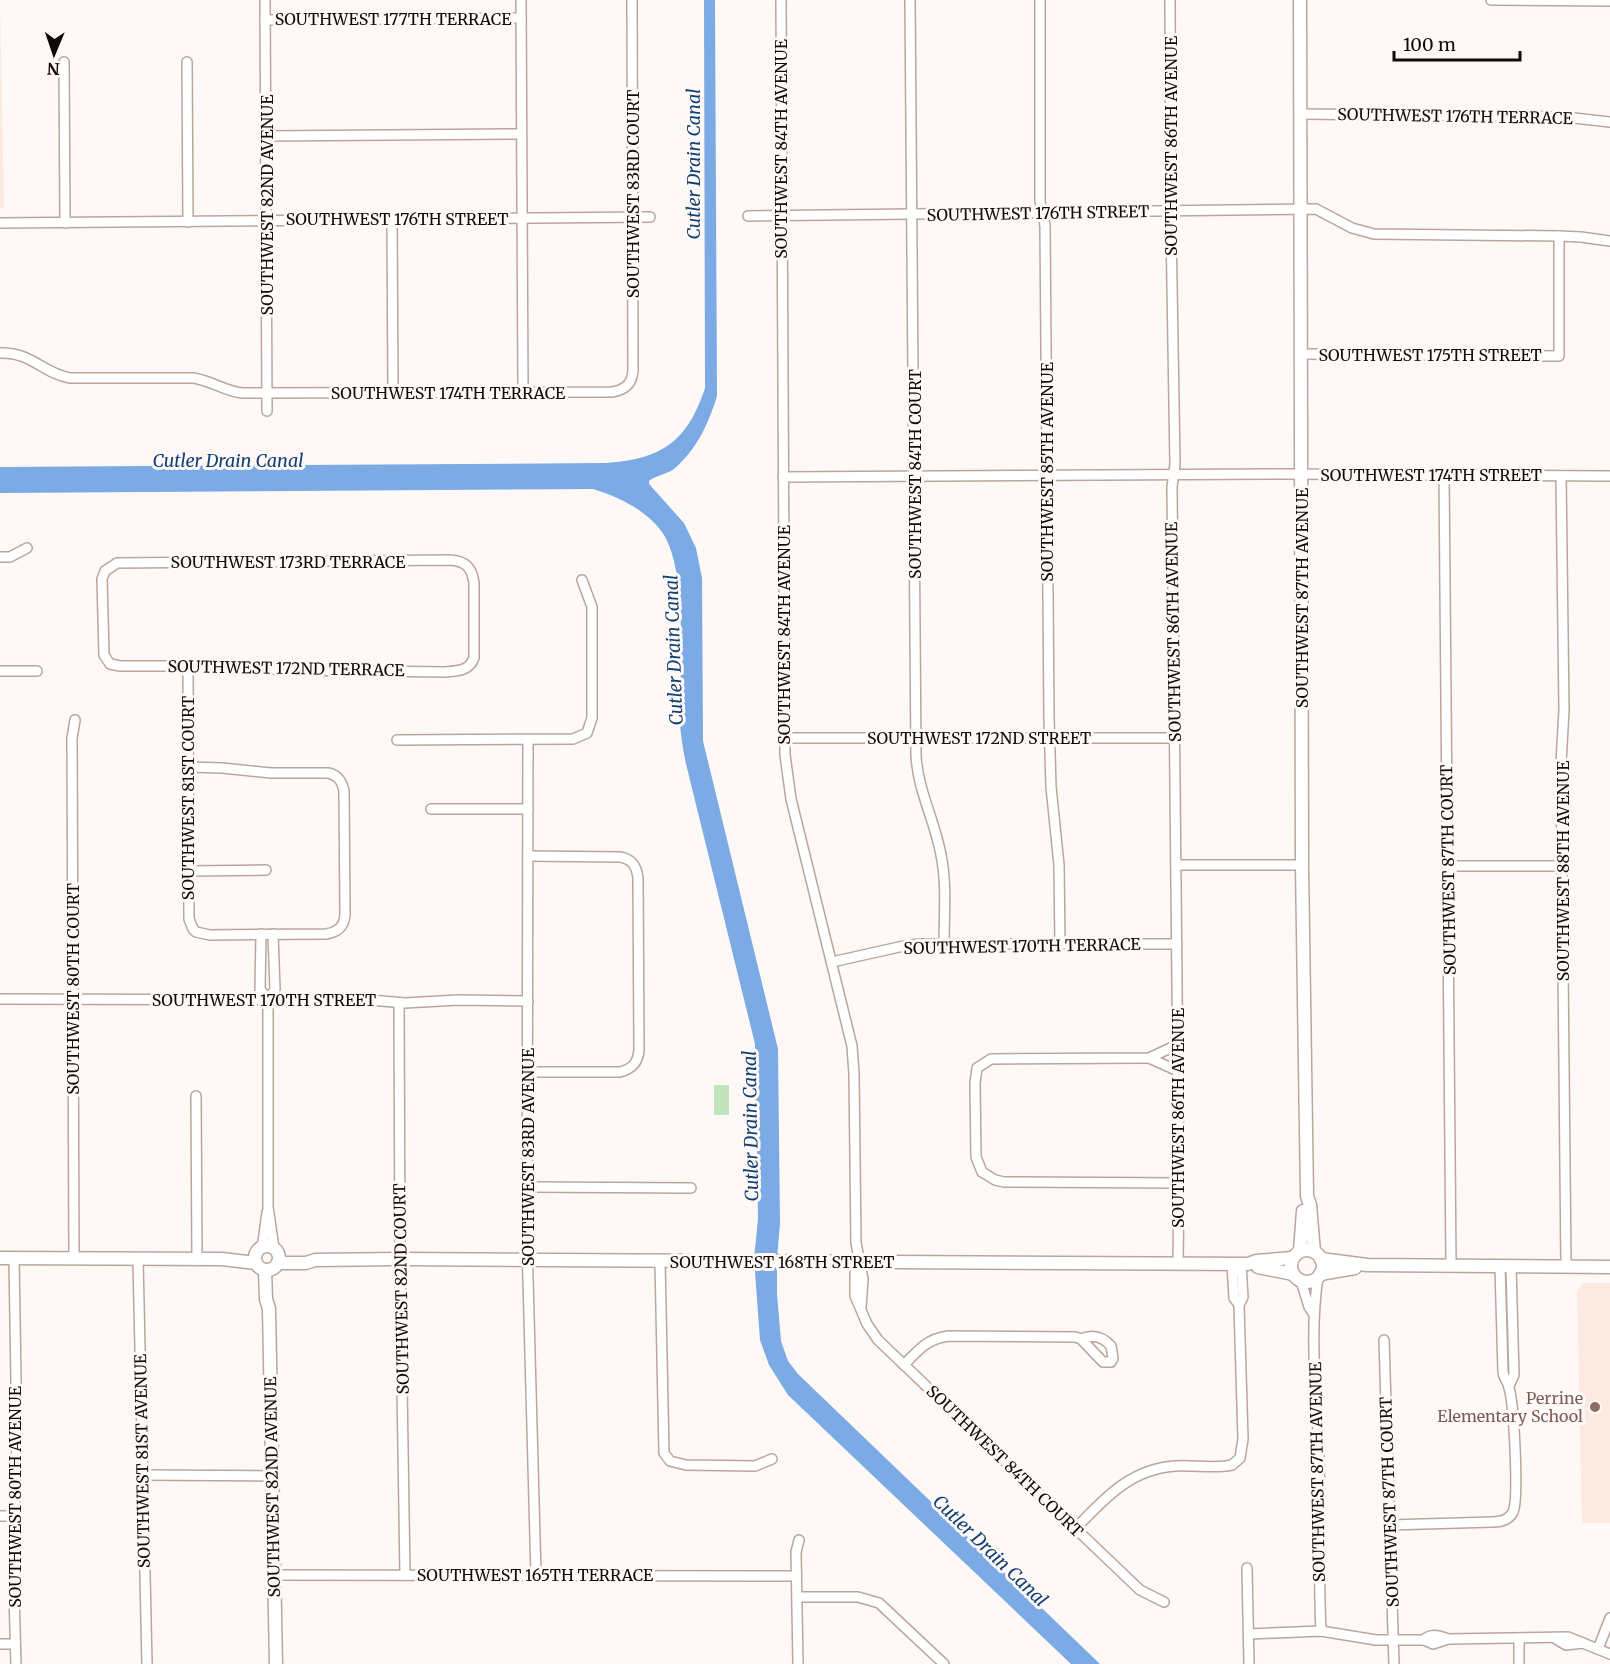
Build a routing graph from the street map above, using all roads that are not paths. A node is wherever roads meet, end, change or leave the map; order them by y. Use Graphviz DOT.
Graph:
graph roads {
  1 [pos="265,0"];
  2 [pos="521,0"];
  3 [pos="632,0"];
  4 [pos="781,0"];
  5 [pos="910,0"];
  6 [pos="1040,0"];
  7 [pos="1170,0"];
  8 [pos="1300,0"];
  9 [pos="1491,0"];
  10 [pos="1610,1"];
  11 [pos="521,18"];
  12 [pos="265,20"];
  13 [pos="64,62"];
  14 [pos="187,62"];
  15 [pos="1300,114"];
  16 [pos="1610,122"];
  17 [pos="521,134"];
  18 [pos="267,136"];
  19 [pos="1301,209"];
  20 [pos="1171,212"];
  21 [pos="1043,214"];
  22 [pos="912,215"];
  23 [pos="748,216"];
  24 [pos="781,216"];
  25 [pos="650,217"];
  26 [pos="522,218"];
  27 [pos="633,218"];
  28 [pos="392,219"];
  29 [pos="267,220"];
  30 [pos="188,222"];
  31 [pos="0,223"];
  32 [pos="65,223"];
  33 [pos="1559,236"];
  34 [pos="1610,241"];
  35 [pos="0,352"];
  36 [pos="1301,354"];
  37 [pos="627,386"];
  38 [pos="523,392"];
  39 [pos="267,393"];
  40 [pos="393,393"];
  41 [pos="267,411"];
  42 [pos="1444,474"];
  43 [pos="1174,475"];
  44 [pos="1301,475"];
  45 [pos="1047,476"];
  46 [pos="1561,476"];
  47 [pos="1610,476"];
  48 [pos="783,477"];
  49 [pos="914,477"];
  50 [pos="27,549"];
  51 [pos="0,557"];
  52 [pos="582,580"];
  53 [pos="106,660"];
  54 [pos="188,666"];
  55 [pos="468,668"];
  56 [pos="0,671"];
  57 [pos="37,671"];
  58 [pos="75,720"];
  59 [pos="784,738"];
  60 [pos="917,738"];
  61 [pos="1050,738"];
  62 [pos="1174,738"];
  63 [pos="397,740"];
  64 [pos="528,740"];
  65 [pos="189,767"];
  66 [pos="431,809"];
  67 [pos="528,809"];
  68 [pos="528,856"];
  69 [pos="1176,865"];
  70 [pos="1302,865"];
  71 [pos="1448,866"];
  72 [pos="1562,866"];
  73 [pos="266,870"];
  74 [pos="189,871"];
  75 [pos="261,934"];
  76 [pos="273,934"];
  77 [pos="944,945"];
  78 [pos="1060,945"];
  79 [pos="1177,945"];
  80 [pos="832,962"];
  81 [pos="0,999"];
  82 [pos="73,999"];
  83 [pos="268,1000"];
  84 [pos="528,1001"];
  85 [pos="399,1003"];
  86 [pos="1177,1045"];
  87 [pos="1149,1058"];
  88 [pos="1178,1071"];
  89 [pos="526,1072"];
  90 [pos="196,1096"];
  91 [pos="1179,1183"];
  92 [pos="527,1187"];
  93 [pos="690,1188"];
  94 [pos="1307,1196"];
  95 [pos="268,1207"];
  96 [pos="1296,1255"];
  97 [pos="1318,1255"];
  98 [pos="0,1258"];
  99 [pos="14,1258"];
  100 [pos="74,1258"];
  101 [pos="138,1259"];
  102 [pos="197,1259"];
  103 [pos="268,1259"];
  104 [pos="400,1259"];
  105 [pos="528,1260"];
  106 [pos="660,1261"];
  107 [pos="859,1262"];
  108 [pos="1178,1263"];
  109 [pos="1240,1264"];
  110 [pos="1367,1265"];
  111 [pos="1451,1265"];
  112 [pos="1506,1267"];
  113 [pos="1566,1267"];
  114 [pos="1610,1267"];
  115 [pos="1319,1275"];
  116 [pos="1297,1277"];
  117 [pos="1313,1313"];
  118 [pos="1081,1339"];
  119 [pos="1384,1340"];
  120 [pos="904,1365"];
  121 [pos="772,1459"];
  122 [pos="142,1475"];
  123 [pos="273,1476"];
  124 [pos="0,1516"];
  125 [pos="15,1516"];
  126 [pos="1389,1525"];
  127 [pos="1075,1529"];
  128 [pos="800,1540"];
  129 [pos="1247,1568"];
  130 [pos="274,1575"];
  131 [pos="405,1575"];
  132 [pos="536,1575"];
  133 [pos="796,1576"];
  134 [pos="797,1597"];
  135 [pos="1164,1602"];
  136 [pos="1610,1618"];
  137 [pos="1321,1631"];
  138 [pos="1249,1634"];
  139 [pos="1519,1638"];
  140 [pos="1393,1641"];
  141 [pos="0,1644"];
  142 [pos="15,1644"];
  143 [pos="1598,1649"];
  144 [pos="1610,1654"];
  145 [pos="16,1664"];
  146 [pos="147,1664"];
  147 [pos="276,1664"];
  148 [pos="798,1664"];
  149 [pos="944,1664"];
  150 [pos="1249,1664"];
  151 [pos="1394,1664"];
  152 [pos="1519,1664"];
  1 -- 12 [label="street, SOUTHWEST 82ND AVENUE"];
  2 -- 11 [label="street"];
  3 -- 27 [label="street, SOUTHWEST 83RD COURT"];
  4 -- 24 [label="street, SOUTHWEST 84TH AVENUE"];
  5 -- 22 [label="street, SOUTHWEST 84TH COURT"];
  6 -- 21 [label="street, SOUTHWEST 85TH AVENUE"];
  7 -- 20 [label="street, SOUTHWEST 86TH AVENUE"];
  8 -- 15 [label="street, SOUTHWEST 87TH AVENUE"];
  9 -- 10 [label="street"];
  11 -- 12 [label="street, SOUTHWEST 177TH TERRACE"];
  11 -- 17 [label="street"];
  12 -- 18 [label="street, SOUTHWEST 82ND AVENUE"];
  13 -- 32 [label="street"];
  14 -- 30 [label="street"];
  15 -- 16 [label="street, SOUTHWEST 176TH TERRACE"];
  15 -- 19 [label="street, SOUTHWEST 87TH AVENUE"];
  17 -- 18 [label="street"];
  17 -- 26 [label="street"];
  18 -- 29 [label="street, SOUTHWEST 82ND AVENUE"];
  19 -- 20 [label="street, SOUTHWEST 176TH STREET"];
  19 -- 33 [label="street, SOUTHWEST 176TH STREET"];
  19 -- 36 [label="street, SOUTHWEST 87TH AVENUE"];
  20 -- 21 [label="street, SOUTHWEST 176TH STREET"];
  20 -- 43 [label="street, SOUTHWEST 86TH AVENUE"];
  21 -- 22 [label="street, SOUTHWEST 176TH STREET"];
  21 -- 45 [label="street, SOUTHWEST 85TH AVENUE"];
  22 -- 24 [label="street, SOUTHWEST 176TH STREET"];
  22 -- 49 [label="street, SOUTHWEST 84TH COURT"];
  23 -- 24 [label="street, SOUTHWEST 176TH STREET"];
  24 -- 48 [label="street, SOUTHWEST 84TH AVENUE"];
  25 -- 27 [label="street, SOUTHWEST 176TH STREET"];
  26 -- 27 [label="street, SOUTHWEST 176TH STREET"];
  26 -- 28 [label="street, SOUTHWEST 176TH STREET"];
  26 -- 38 [label="street"];
  27 -- 37 [label="street, SOUTHWEST 83RD COURT"];
  28 -- 29 [label="street, SOUTHWEST 176TH STREET"];
  28 -- 40 [label="street"];
  29 -- 30 [label="street, SOUTHWEST 176TH STREET"];
  29 -- 39 [label="street, SOUTHWEST 82ND AVENUE"];
  30 -- 32 [label="street, SOUTHWEST 176TH STREET"];
  31 -- 32 [label="street, SOUTHWEST 176TH STREET"];
  33 -- 34 [label="street, SOUTHWEST 176TH STREET"];
  33 -- 36 [label="street, SOUTHWEST 175TH STREET"];
  35 -- 39 [label="street"];
  36 -- 44 [label="street, SOUTHWEST 87TH AVENUE"];
  37 -- 38 [label="street, SOUTHWEST 174TH TERRACE"];
  38 -- 40 [label="street, SOUTHWEST 174TH TERRACE"];
  39 -- 40 [label="street, SOUTHWEST 174TH TERRACE"];
  39 -- 41 [label="street, SOUTHWEST 82ND AVENUE"];
  42 -- 44 [label="street, SOUTHWEST 174TH STREET"];
  42 -- 46 [label="street, SOUTHWEST 174TH STREET"];
  42 -- 71 [label="street, SOUTHWEST 87TH COURT"];
  43 -- 44 [label="street, SOUTHWEST 174TH STREET"];
  43 -- 45 [label="street, SOUTHWEST 174TH STREET"];
  43 -- 62 [label="street, SOUTHWEST 86TH AVENUE"];
  44 -- 70 [label="street, SOUTHWEST 87TH AVENUE"];
  45 -- 49 [label="street, SOUTHWEST 174TH STREET"];
  45 -- 61 [label="street, SOUTHWEST 85TH AVENUE"];
  46 -- 47 [label="street, SOUTHWEST 174TH STREET"];
  46 -- 72 [label="street, SOUTHWEST 88TH AVENUE"];
  48 -- 49 [label="street, SOUTHWEST 174TH STREET"];
  48 -- 59 [label="street, SOUTHWEST 84TH AVENUE"];
  49 -- 60 [label="street, SOUTHWEST 84TH COURT"];
  50 -- 51 [label="street"];
  52 -- 64 [label="street"];
  53 -- 54 [label="street, SOUTHWEST 172ND TERRACE"];
  53 -- 55 [label="street, SOUTHWEST 173RD TERRACE"];
  54 -- 55 [label="street, SOUTHWEST 172ND TERRACE"];
  54 -- 65 [label="street, SOUTHWEST 81ST COURT"];
  56 -- 57 [label="street"];
  58 -- 82 [label="street, SOUTHWEST 80TH COURT"];
  59 -- 60 [label="street, SOUTHWEST 172ND STREET"];
  59 -- 80 [label="street, SOUTHWEST 84TH AVENUE"];
  60 -- 61 [label="street, SOUTHWEST 172ND STREET"];
  60 -- 77 [label="street, SOUTHWEST 84TH COURT"];
  61 -- 62 [label="street, SOUTHWEST 172ND STREET"];
  61 -- 78 [label="street, SOUTHWEST 85TH AVENUE"];
  62 -- 69 [label="street, SOUTHWEST 86TH AVENUE"];
  63 -- 64 [label="street"];
  64 -- 67 [label="street, SOUTHWEST 83RD AVENUE"];
  65 -- 74 [label="street, SOUTHWEST 81ST COURT"];
  65 -- 76 [label="street"];
  66 -- 67 [label="street"];
  67 -- 68 [label="street, SOUTHWEST 83RD AVENUE"];
  68 -- 84 [label="street, SOUTHWEST 83RD AVENUE"];
  68 -- 89 [label="street"];
  69 -- 70 [label="street"];
  69 -- 79 [label="street, SOUTHWEST 86TH AVENUE"];
  70 -- 94 [label="street, SOUTHWEST 87TH AVENUE"];
  71 -- 72 [label="street"];
  71 -- 111 [label="street, SOUTHWEST 87TH COURT"];
  72 -- 113 [label="street, SOUTHWEST 88TH AVENUE"];
  73 -- 74 [label="street"];
  74 -- 75 [label="street, SOUTHWEST 81ST COURT"];
  75 -- 76 [label="street"];
  75 -- 83 [label="street, SOUTHWEST 82ND AVENUE"];
  76 -- 83 [label="street, SOUTHWEST 82ND AVENUE"];
  77 -- 78 [label="street, SOUTHWEST 170TH TERRACE"];
  77 -- 80 [label="street, SOUTHWEST 170TH TERRACE"];
  78 -- 79 [label="street, SOUTHWEST 170TH TERRACE"];
  79 -- 86 [label="street, SOUTHWEST 86TH AVENUE"];
  80 -- 107 [label="street, SOUTHWEST 84TH AVENUE"];
  81 -- 82 [label="street, SOUTHWEST 170TH STREET"];
  82 -- 83 [label="street, SOUTHWEST 170TH STREET"];
  82 -- 100 [label="street, SOUTHWEST 80TH COURT"];
  83 -- 85 [label="street, SOUTHWEST 170TH STREET"];
  83 -- 95 [label="street, SOUTHWEST 82ND AVENUE"];
  84 -- 85 [label="street, SOUTHWEST 170TH STREET"];
  84 -- 89 [label="street, SOUTHWEST 83RD AVENUE"];
  85 -- 104 [label="street, SOUTHWEST 82ND COURT"];
  86 -- 87 [label="street"];
  86 -- 88 [label="street, SOUTHWEST 86TH AVENUE"];
  87 -- 88 [label="street"];
  87 -- 91 [label="street"];
  88 -- 91 [label="street, SOUTHWEST 86TH AVENUE"];
  89 -- 92 [label="street, SOUTHWEST 83RD AVENUE"];
  90 -- 102 [label="street"];
  91 -- 108 [label="street, SOUTHWEST 86TH AVENUE"];
  92 -- 93 [label="street"];
  92 -- 105 [label="street, SOUTHWEST 83RD AVENUE"];
  94 -- 96 [label="street, SOUTHWEST 87TH AVENUE"];
  94 -- 97 [label="street, SOUTHWEST 87TH AVENUE"];
  95 -- 103 [label="street, SOUTHWEST 82ND AVENUE"];
  95 -- 103 [label="street, SOUTHWEST 82ND AVENUE"];
  96 -- 97 [label="street"];
  96 -- 109 [label="street, SOUTHWEST 168TH STREET"];
  96 -- 116 [label="street"];
  97 -- 110 [label="street"];
  97 -- 115 [label="street"];
  98 -- 99 [label="street, SOUTHWEST 168TH STREET"];
  99 -- 100 [label="street, SOUTHWEST 168TH STREET"];
  99 -- 125 [label="street, SOUTHWEST 80TH AVENUE"];
  100 -- 101 [label="street, SOUTHWEST 168TH STREET"];
  101 -- 102 [label="street, SOUTHWEST 168TH STREET"];
  101 -- 122 [label="street, SOUTHWEST 81ST AVENUE"];
  102 -- 103 [label="street, SOUTHWEST 168TH STREET"];
  103 -- 104 [label="street, SOUTHWEST 168TH STREET"];
  103 -- 123 [label="street, SOUTHWEST 82ND AVENUE"];
  104 -- 105 [label="street, SOUTHWEST 168TH STREET"];
  104 -- 131 [label="street, SOUTHWEST 82ND COURT"];
  105 -- 106 [label="street, SOUTHWEST 168TH STREET"];
  105 -- 132 [label="street, SOUTHWEST 83RD AVENUE"];
  106 -- 107 [label="street, SOUTHWEST 168TH STREET"];
  106 -- 121 [label="street"];
  107 -- 108 [label="street, SOUTHWEST 168TH STREET"];
  107 -- 120 [label="street, SOUTHWEST 84TH COURT"];
  108 -- 109 [label="street, SOUTHWEST 168TH STREET"];
  109 -- 116 [label="street, SOUTHWEST 168TH STREET"];
  109 -- 127 [label="street"];
  110 -- 111 [label="street"];
  110 -- 115 [label="street"];
  111 -- 112 [label="street"];
  112 -- 113 [label="street"];
  112 -- 126 [label="street"];
  113 -- 114 [label="street"];
  115 -- 116 [label="street"];
  115 -- 117 [label="street, SOUTHWEST 87TH AVENUE"];
  116 -- 117 [label="street, SOUTHWEST 87TH AVENUE"];
  117 -- 137 [label="street, SOUTHWEST 87TH AVENUE"];
  118 -- 120 [label="street"];
  119 -- 126 [label="street, SOUTHWEST 87TH COURT"];
  120 -- 127 [label="street, SOUTHWEST 84TH COURT"];
  122 -- 123 [label="street"];
  122 -- 146 [label="street, SOUTHWEST 81ST AVENUE"];
  123 -- 130 [label="street, SOUTHWEST 82ND AVENUE"];
  124 -- 125 [label="street"];
  125 -- 142 [label="street, SOUTHWEST 80TH AVENUE"];
  126 -- 140 [label="street, SOUTHWEST 87TH COURT"];
  127 -- 135 [label="street, SOUTHWEST 84TH COURT"];
  128 -- 133 [label="street"];
  129 -- 138 [label="street"];
  130 -- 131 [label="street, SOUTHWEST 165TH TERRACE"];
  130 -- 147 [label="street, SOUTHWEST 82ND AVENUE"];
  131 -- 132 [label="street, SOUTHWEST 165TH TERRACE"];
  132 -- 133 [label="street, SOUTHWEST 165TH TERRACE"];
  133 -- 134 [label="street"];
  134 -- 148 [label="street"];
  134 -- 149 [label="street"];
  136 -- 143 [label="street"];
  137 -- 138 [label="street"];
  137 -- 140 [label="street"];
  138 -- 150 [label="street"];
  139 -- 140 [label="street"];
  139 -- 143 [label="street"];
  139 -- 152 [label="street"];
  140 -- 151 [label="street, SOUTHWEST 87TH COURT"];
  141 -- 142 [label="street"];
  142 -- 145 [label="street, SOUTHWEST 80TH AVENUE"];
  143 -- 144 [label="street"];
}
